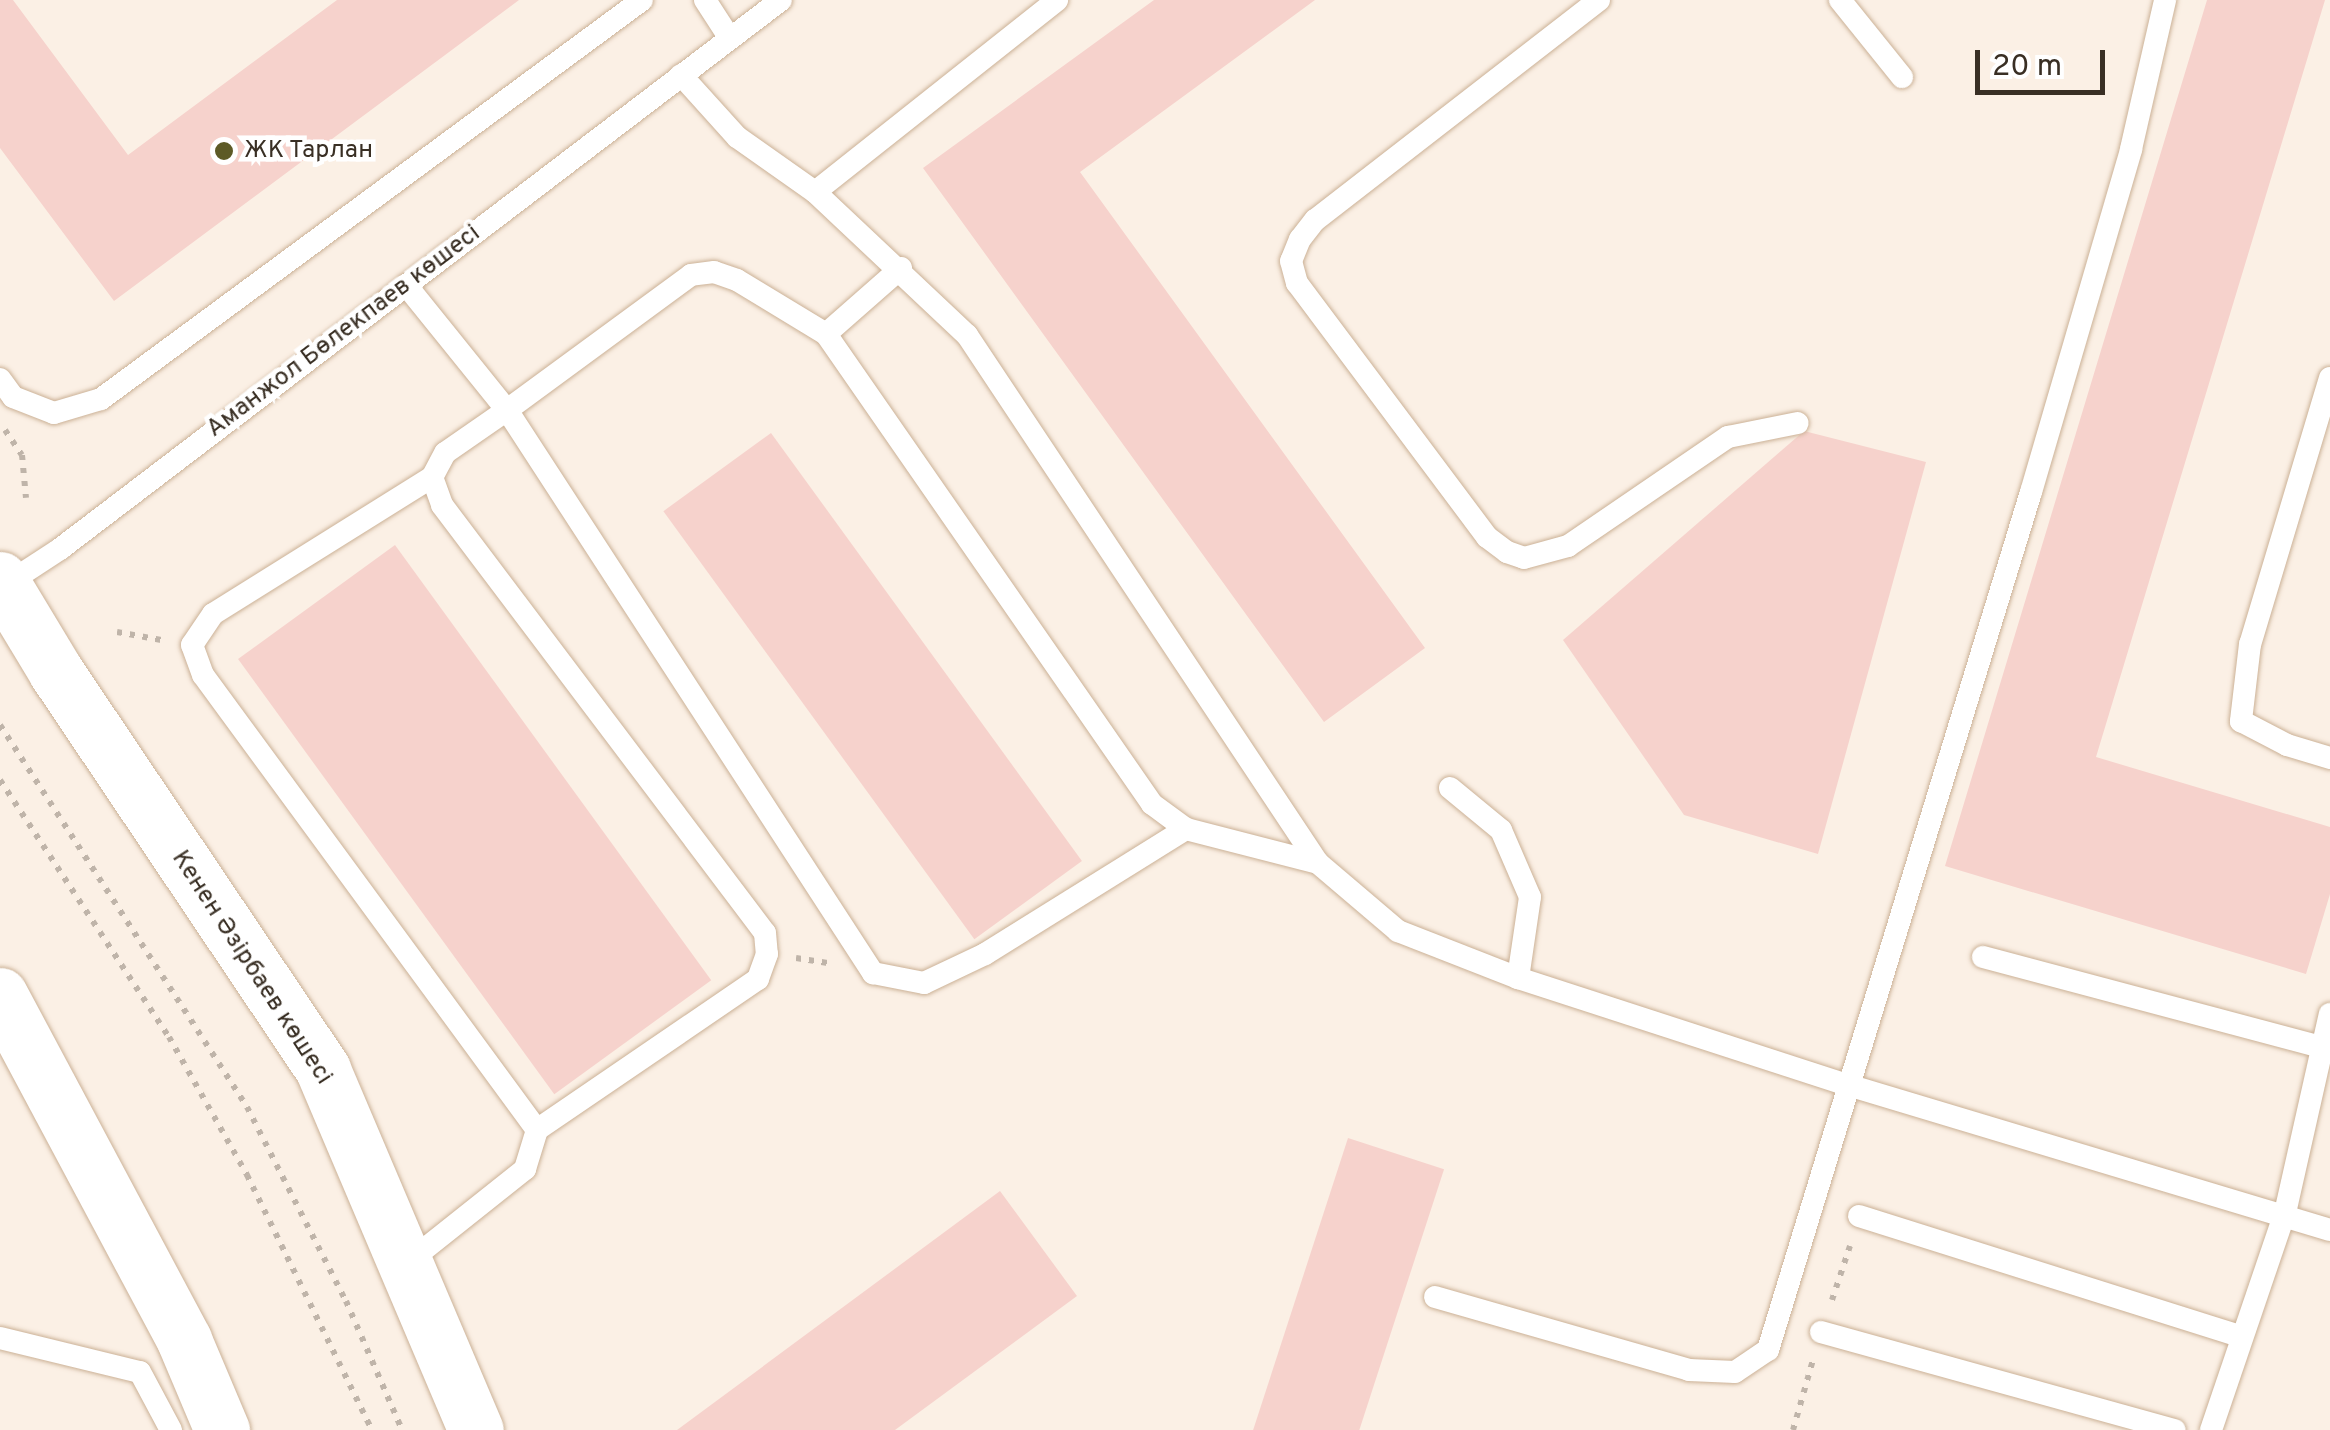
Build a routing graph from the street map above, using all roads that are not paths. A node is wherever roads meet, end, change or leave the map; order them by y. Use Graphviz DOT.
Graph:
graph roads {
  1 [pos="642,0"];
  2 [pos="705,0"];
  3 [pos="780,0"];
  4 [pos="1056,0"];
  5 [pos="1599,0"];
  6 [pos="1840,0"];
  7 [pos="2165,0"];
  8 [pos="729,37"];
  9 [pos="680,75"];
  10 [pos="1902,77"];
  11 [pos="815,192"];
  12 [pos="901,268"];
  13 [pos="406,284"];
  14 [pos="826,334"];
  15 [pos="2330,378"];
  16 [pos="0,379"];
  17 [pos="507,410"];
  18 [pos="1798,423"];
  19 [pos="432,477"];
  20 [pos="2,582"];
  21 [pos="2330,758"];
  22 [pos="1450,788"];
  23 [pos="1186,829"];
  24 [pos="1318,863"];
  25 [pos="1983,957"];
  26 [pos="1518,978"];
  27 [pos="0,996"];
  28 [pos="2330,1014"];
  29 [pos="2320,1047"];
  30 [pos="1848,1085"];
  31 [pos="538,1130"];
  32 [pos="2285,1213"];
  33 [pos="1860,1216"];
  34 [pos="2330,1230"];
  35 [pos="407,1263"];
  36 [pos="1435,1297"];
  37 [pos="1821,1332"];
  38 [pos="2240,1336"];
  39 [pos="0,1338"];
  40 [pos="190,1415"];
  41 [pos="476,1430"];
  42 [pos="2175,1430"];
  43 [pos="2211,1430"];
  1 -- 16 [label="lane"];
  2 -- 8 [label="lane"];
  3 -- 8 [label="lane, Аманжол Бөлекпаев көшесі"];
  4 -- 11 [label="lane"];
  5 -- 18 [label="lane"];
  6 -- 10 [label="lane"];
  7 -- 30 [label="lane"];
  8 -- 9 [label="lane, Аманжол Бөлекпаев көшесі"];
  9 -- 11 [label="lane"];
  9 -- 13 [label="lane, Аманжол Бөлекпаев көшесі"];
  11 -- 12 [label="lane"];
  12 -- 14 [label="lane"];
  12 -- 24 [label="lane"];
  13 -- 17 [label="lane"];
  13 -- 20 [label="lane, Аманжол Бөлекпаев көшесі"];
  14 -- 17 [label="lane"];
  14 -- 23 [label="lane"];
  15 -- 21 [label="lane"];
  17 -- 19 [label="lane"];
  17 -- 23 [label="lane"];
  19 -- 31 [label="lane"];
  19 -- 31 [label="lane"];
  20 -- 35 [label="street, Кенен Әзірбаев көшесі"];
  22 -- 26 [label="lane"];
  23 -- 24 [label="lane"];
  24 -- 26 [label="lane"];
  25 -- 29 [label="lane"];
  26 -- 30 [label="lane"];
  27 -- 40 [label="street"];
  28 -- 29 [label="lane"];
  29 -- 32 [label="lane"];
  30 -- 32 [label="lane"];
  30 -- 36 [label="lane"];
  31 -- 35 [label="lane"];
  32 -- 34 [label="lane"];
  32 -- 38 [label="lane"];
  33 -- 38 [label="lane"];
  35 -- 41 [label="street, Кенен Әзірбаев көшесі"];
  37 -- 42 [label="lane"];
  38 -- 43 [label="lane"];
  39 -- 40 [label="lane"];
}
